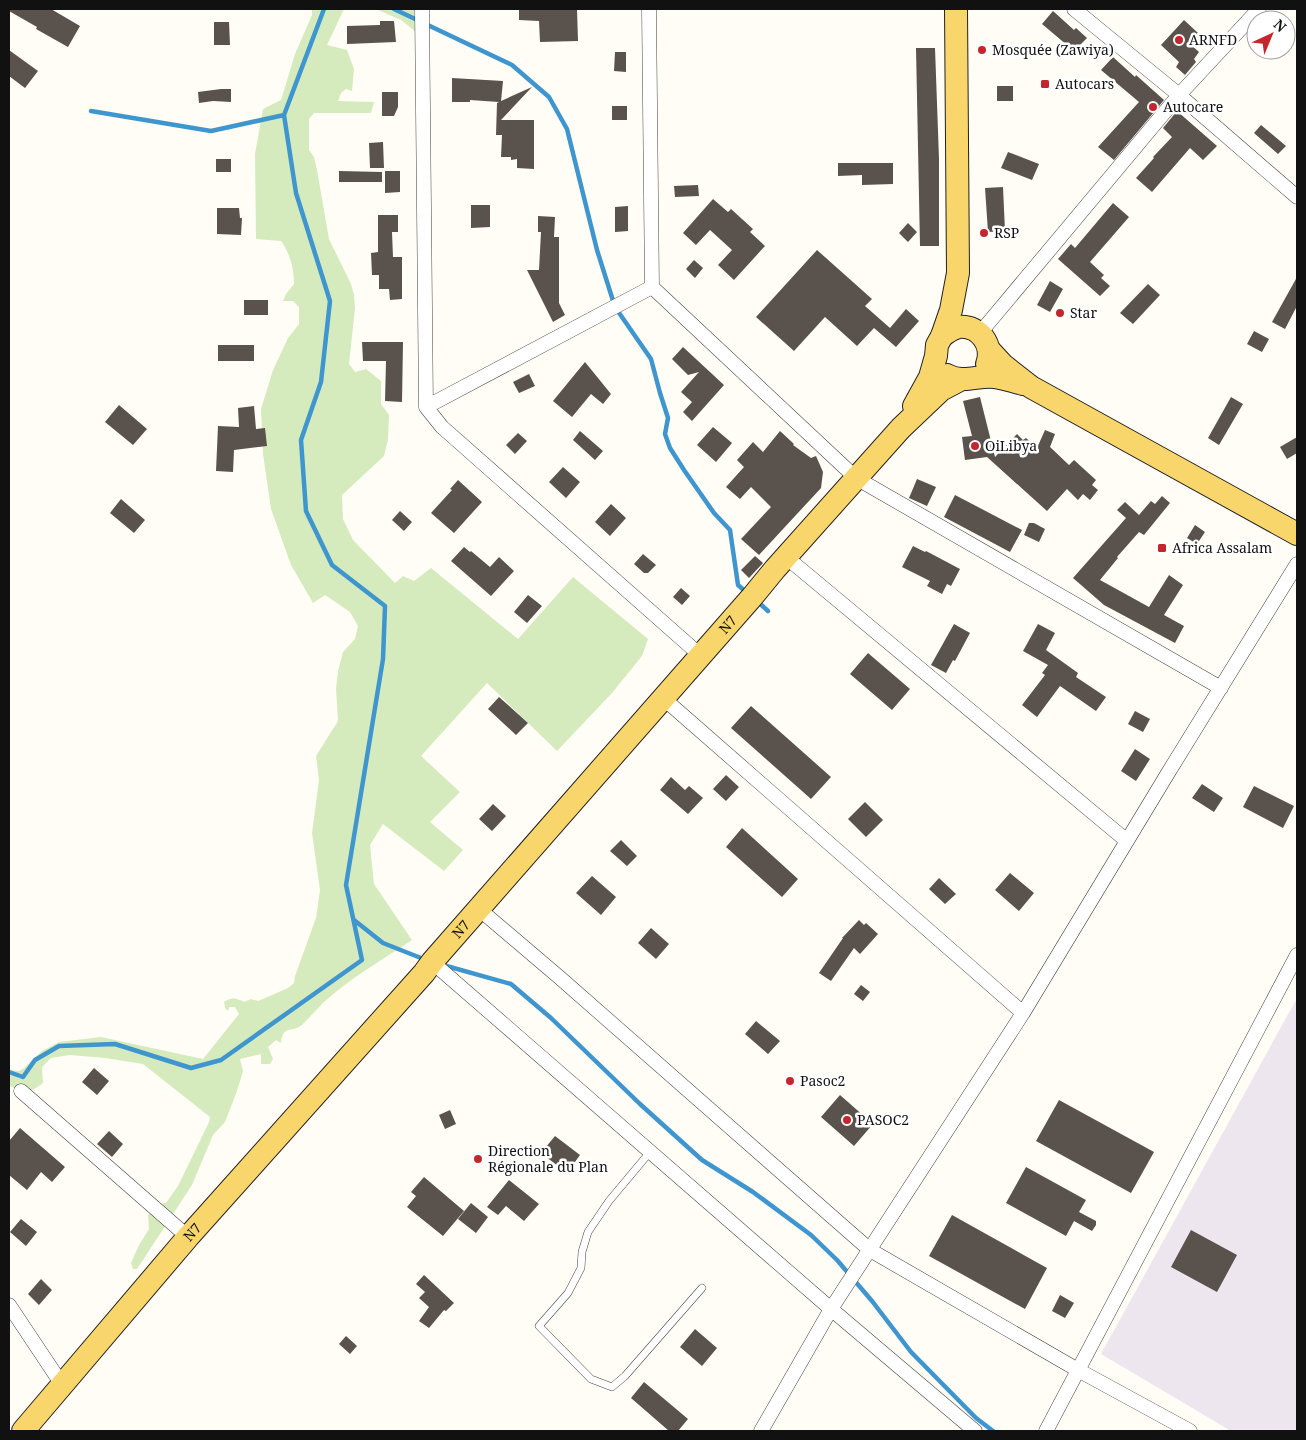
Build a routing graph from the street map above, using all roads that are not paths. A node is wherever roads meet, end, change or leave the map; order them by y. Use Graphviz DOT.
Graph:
graph roads {
  1 [pos="422,9"];
  2 [pos="650,9"];
  3 [pos="956,9"];
  4 [pos="1074,9"];
  5 [pos="1259,9"];
  6 [pos="1179,95"];
  7 [pos="1297,197"];
  8 [pos="958,273"];
  9 [pos="652,287"];
  10 [pos="980,338"];
  11 [pos="939,346"];
  12 [pos="967,379"];
  13 [pos="1031,387"];
  14 [pos="426,408"];
  15 [pos="901,428"];
  16 [pos="856,478"];
  17 [pos="1297,534"];
  18 [pos="786,557"];
  19 [pos="1297,564"];
  20 [pos="700,656"];
  21 [pos="1221,688"];
  22 [pos="663,698"];
  23 [pos="1127,841"];
  24 [pos="478,909"];
  25 [pos="1297,955"];
  26 [pos="432,962"];
  27 [pos="1023,1013"];
  28 [pos="21,1091"];
  29 [pos="650,1152"];
  30 [pos="188,1237"];
  31 [pos="870,1250"];
  32 [pos="702,1288"];
  33 [pos="9,1305"];
  34 [pos="831,1309"];
  35 [pos="1078,1370"];
  36 [pos="63,1386"];
  37 [pos="23,1431"];
  38 [pos="760,1431"];
  39 [pos="975,1431"];
  40 [pos="1046,1431"];
  41 [pos="1190,1431"];
  1 -- 14 [label="street"];
  2 -- 9 [label="street"];
  3 -- 8 [label="main road"];
  4 -- 6 [label="street"];
  5 -- 6 [label="street"];
  6 -- 7 [label="street"];
  6 -- 10 [label="street"];
  8 -- 10 [label="main road"];
  8 -- 11 [label="main road"];
  9 -- 14 [label="street"];
  9 -- 16 [label="street"];
  10 -- 11 [label="main road"];
  10 -- 12 [label="main road"];
  10 -- 13 [label="main road"];
  11 -- 12 [label="main road"];
  11 -- 15 [label="main road"];
  12 -- 13 [label="main road"];
  12 -- 15 [label="main road"];
  13 -- 17 [label="main road"];
  14 -- 20 [label="street"];
  15 -- 16 [label="main road, N7"];
  16 -- 18 [label="main road, N7"];
  16 -- 21 [label="street"];
  18 -- 20 [label="main road, N7"];
  18 -- 23 [label="street"];
  19 -- 21 [label="street"];
  20 -- 22 [label="main road, N7"];
  21 -- 23 [label="street"];
  22 -- 24 [label="main road, N7"];
  22 -- 27 [label="street"];
  23 -- 27 [label="street"];
  24 -- 26 [label="main road, N7"];
  24 -- 31 [label="street"];
  25 -- 35 [label="street"];
  26 -- 29 [label="street"];
  26 -- 30 [label="main road, N7"];
  27 -- 31 [label="street"];
  28 -- 30 [label="street"];
  29 -- 32 [label="lane"];
  29 -- 34 [label="street"];
  30 -- 36 [label="main road, N7"];
  31 -- 34 [label="street"];
  31 -- 35 [label="street"];
  33 -- 36 [label="street"];
  34 -- 38 [label="street"];
  34 -- 39 [label="street"];
  35 -- 40 [label="street"];
  35 -- 41 [label="street"];
  36 -- 37 [label="main road, N7"];
}
